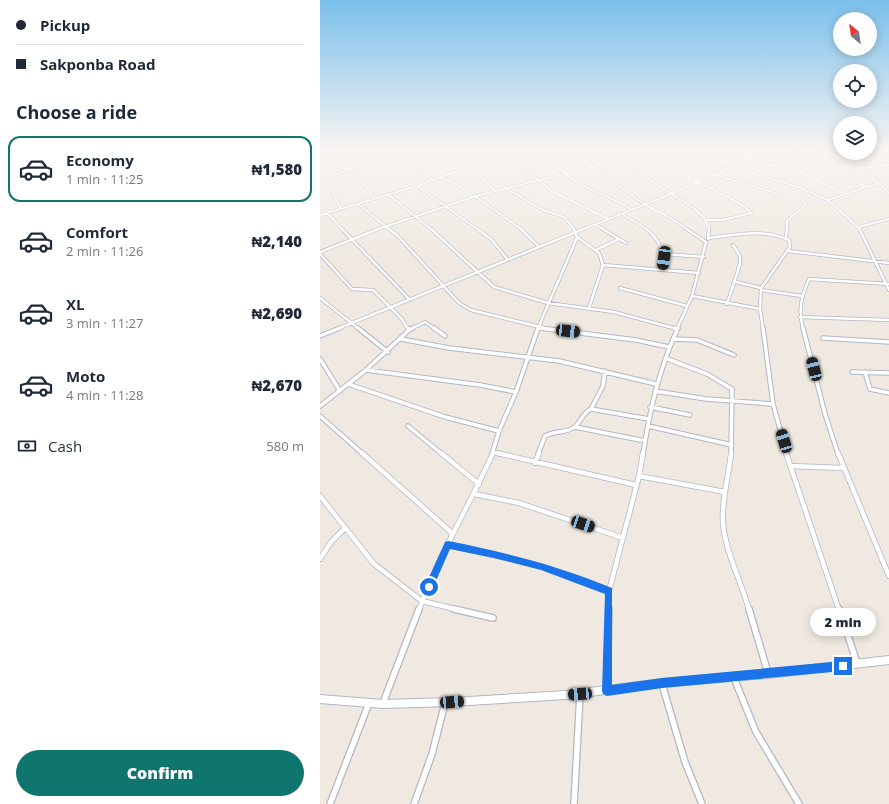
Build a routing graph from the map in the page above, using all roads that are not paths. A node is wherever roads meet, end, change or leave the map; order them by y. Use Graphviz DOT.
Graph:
graph roads {
  1 [pos="417,186"];
  2 [pos="324,187"];
  3 [pos="366,187"];
  4 [pos="415,187"];
  5 [pos="460,187"];
  6 [pos="491,187"];
  7 [pos="504,187"];
  8 [pos="545,187"];
  9 [pos="584,187"];
  10 [pos="621,187"];
  11 [pos="659,187"];
  12 [pos="687,187"];
  13 [pos="706,187"];
  14 [pos="753,187"];
  15 [pos="797,187"];
  16 [pos="830,187"];
  17 [pos="866,187"];
  18 [pos="494,190"];
  19 [pos="671,194"];
  20 [pos="778,194"];
  21 [pos="845,194"];
  22 [pos="389,195"];
  23 [pos="475,196"];
  24 [pos="471,197"];
  25 [pos="374,199"];
  26 [pos="828,200"];
  27 [pos="358,204"];
  28 [pos="806,204"];
  29 [pos="645,205"];
  30 [pos="444,206"];
  31 [pos="341,209"];
  32 [pos="632,210"];
  33 [pos="327,213"];
  34 [pos="622,214"];
  35 [pos="320,216"];
  36 [pos="413,216"];
  37 [pos="608,219"];
  38 [pos="889,219"];
  39 [pos="706,220"];
  40 [pos="596,224"];
  41 [pos="385,226"];
  42 [pos="859,227"];
  43 [pos="576,232"];
  44 [pos="577,237"];
  45 [pos="708,238"];
  46 [pos="786,238"];
  47 [pos="353,239"];
  48 [pos="619,239"];
  49 [pos="706,242"];
  50 [pos="626,243"];
  51 [pos="733,245"];
  52 [pos="539,247"];
  53 [pos="596,250"];
  54 [pos="788,251"];
  55 [pos="320,253"];
  56 [pos="664,254"];
  57 [pos="704,257"];
  58 [pos="508,260"];
  59 [pos="876,262"];
  60 [pos="889,263"];
  61 [pos="603,265"];
  62 [pos="662,269"];
  63 [pos="476,272"];
  64 [pos="699,273"];
  65 [pos="736,282"];
  66 [pos="888,284"];
  67 [pos="442,286"];
  68 [pos="620,288"];
  69 [pos="761,289"];
  70 [pos="889,290"];
  71 [pos="692,296"];
  72 [pos="802,296"];
  73 [pos="320,298"];
  74 [pos="410,300"];
  75 [pos="548,303"];
  76 [pos="727,304"];
  77 [pos="686,306"];
  78 [pos="391,308"];
  79 [pos="589,308"];
  80 [pos="760,309"];
  81 [pos="800,317"];
  82 [pos="889,320"];
  83 [pos="352,324"];
  84 [pos="539,328"];
  85 [pos="677,329"];
  86 [pos="409,330"];
  87 [pos="320,336"];
  88 [pos="446,336"];
  89 [pos="823,338"];
  90 [pos="401,339"];
  91 [pos="673,339"];
  92 [pos="889,342"];
  93 [pos="669,347"];
  94 [pos="388,352"];
  95 [pos="734,355"];
  96 [pos="527,357"];
  97 [pos="665,358"];
  98 [pos="320,359"];
  99 [pos="366,370"];
  100 [pos="604,371"];
  101 [pos="852,372"];
  102 [pos="865,372"];
  103 [pos="889,373"];
  104 [pos="348,384"];
  105 [pos="656,384"];
  106 [pos="655,390"];
  107 [pos="340,391"];
  108 [pos="516,392"];
  109 [pos="889,393"];
  110 [pos="731,402"];
  111 [pos="773,404"];
  112 [pos="320,406"];
  113 [pos="650,406"];
  114 [pos="591,409"];
  115 [pos="690,415"];
  116 [pos="320,416"];
  117 [pos="649,419"];
  118 [pos="408,426"];
  119 [pos="648,426"];
  120 [pos="575,427"];
  121 [pos="499,431"];
  122 [pos="645,441"];
  123 [pos="732,445"];
  124 [pos="493,452"];
  125 [pos="535,463"];
  126 [pos="790,466"];
  127 [pos="842,468"];
  128 [pos="639,476"];
  129 [pos="479,484"];
  130 [pos="636,485"];
  131 [pos="725,492"];
  132 [pos="474,494"];
  133 [pos="320,496"];
  134 [pos="345,528"];
  135 [pos="452,533"];
  136 [pos="623,538"];
  137 [pos="448,545"];
  138 [pos="320,559"];
  139 [pos="889,576"];
  140 [pos="609,591"];
  141 [pos="422,601"];
  142 [pos="493,618"];
  143 [pos="889,660"];
  144 [pos="858,664"];
  145 [pos="768,674"];
  146 [pos="733,677"];
  147 [pos="662,683"];
  148 [pos="607,691"];
  149 [pos="580,694"];
  150 [pos="320,699"];
  151 [pos="369,703"];
  152 [pos="445,703"];
  153 [pos="383,704"];
  154 [pos="330,804"];
  155 [pos="414,804"];
  156 [pos="574,804"];
  157 [pos="702,804"];
  158 [pos="800,804"];
  1 -- 30 [label="street"];
  2 -- 31 [label="street"];
  3 -- 25 [label="street"];
  4 -- 22 [label="street"];
  5 -- 24 [label="street"];
  6 -- 18 [label="street"];
  7 -- 18 [label="street"];
  7 -- 43 [label="street"];
  8 -- 37 [label="street"];
  9 -- 32 [label="street"];
  10 -- 29 [label="street"];
  11 -- 19 [label="street"];
  12 -- 19 [label="street"];
  13 -- 39 [label="street"];
  14 -- 20 [label="street"];
  15 -- 26 [label="street"];
  16 -- 21 [label="street"];
  17 -- 21 [label="street"];
  18 -- 23 [label="street"];
  19 -- 29 [label="street"];
  19 -- 39 [label="street"];
  21 -- 26 [label="street"];
  22 -- 25 [label="street"];
  22 -- 36 [label="street"];
  23 -- 24 [label="street"];
  23 -- 52 [label="street"];
  24 -- 30 [label="street"];
  25 -- 27 [label="street"];
  26 -- 42 [label="street"];
  27 -- 31 [label="street"];
  27 -- 41 [label="street"];
  28 -- 46 [label="street"];
  29 -- 32 [label="street"];
  29 -- 49 [label="street"];
  30 -- 36 [label="street"];
  30 -- 58 [label="street"];
  31 -- 33 [label="street"];
  32 -- 34 [label="street"];
  33 -- 35 [label="street"];
  33 -- 47 [label="street"];
  34 -- 37 [label="street"];
  34 -- 56 [label="street"];
  36 -- 41 [label="street"];
  36 -- 63 [label="street"];
  37 -- 40 [label="street"];
  38 -- 42 [label="street"];
  39 -- 45 [label="street"];
  40 -- 43 [label="street"];
  40 -- 48 [label="street"];
  41 -- 47 [label="street"];
  41 -- 67 [label="street"];
  42 -- 59 [label="street"];
  43 -- 44 [label="street"];
  43 -- 52 [label="street"];
  44 -- 53 [label="street"];
  44 -- 75 [label="street"];
  45 -- 46 [label="street"];
  45 -- 49 [label="street"];
  46 -- 54 [label="street"];
  47 -- 55 [label="street"];
  47 -- 74 [label="street"];
  48 -- 50 [label="street"];
  48 -- 53 [label="street"];
  49 -- 57 [label="street"];
  51 -- 65 [label="street"];
  52 -- 58 [label="street"];
  53 -- 61 [label="street"];
  54 -- 59 [label="street"];
  54 -- 69 [label="street"];
  55 -- 78 [label="street"];
  56 -- 57 [label="street"];
  56 -- 62 [label="street"];
  57 -- 64 [label="street"];
  58 -- 63 [label="street"];
  59 -- 60 [label="street"];
  59 -- 66 [label="street"];
  61 -- 62 [label="street"];
  61 -- 79 [label="street"];
  62 -- 64 [label="street"];
  63 -- 67 [label="street"];
  63 -- 75 [label="street"];
  64 -- 71 [label="street"];
  65 -- 69 [label="street"];
  65 -- 76 [label="street"];
  66 -- 70 [label="street"];
  66 -- 72 [label="street"];
  67 -- 74 [label="street"];
  67 -- 84 [label="street"];
  68 -- 77 [label="street"];
  69 -- 72 [label="street"];
  69 -- 80 [label="street"];
  71 -- 76 [label="street"];
  71 -- 77 [label="street"];
  72 -- 81 [label="street"];
  73 -- 83 [label="street"];
  74 -- 78 [label="street"];
  75 -- 79 [label="street"];
  75 -- 84 [label="street"];
  76 -- 80 [label="street"];
  77 -- 85 [label="street"];
  78 -- 83 [label="street"];
  78 -- 86 [label="street"];
  79 -- 85 [label="street"];
  80 -- 111 [label="street"];
  81 -- 82 [label="street"];
  81 -- 127 [label="street"];
  83 -- 87 [label="street"];
  83 -- 94 [label="street"];
  84 -- 93 [label="street"];
  84 -- 96 [label="street"];
  85 -- 91 [label="street"];
  86 -- 88 [label="street"];
  86 -- 90 [label="street"];
  89 -- 92 [label="street"];
  90 -- 94 [label="street"];
  90 -- 96 [label="street"];
  91 -- 93 [label="street"];
  91 -- 95 [label="street"];
  93 -- 97 [label="street"];
  94 -- 99 [label="street"];
  96 -- 100 [label="street"];
  96 -- 108 [label="street"];
  97 -- 105 [label="street"];
  97 -- 110 [label="street"];
  98 -- 107 [label="street"];
  99 -- 104 [label="street"];
  99 -- 108 [label="street"];
  100 -- 105 [label="street"];
  100 -- 114 [label="street"];
  101 -- 102 [label="street"];
  102 -- 103 [label="street"];
  102 -- 109 [label="street"];
  104 -- 107 [label="street"];
  104 -- 121 [label="street"];
  105 -- 106 [label="street"];
  106 -- 110 [label="street"];
  106 -- 113 [label="street"];
  107 -- 112 [label="street"];
  108 -- 121 [label="street"];
  110 -- 111 [label="street"];
  110 -- 123 [label="street"];
  111 -- 126 [label="street"];
  113 -- 115 [label="street"];
  113 -- 117 [label="street"];
  114 -- 117 [label="street"];
  114 -- 120 [label="street"];
  116 -- 135 [label="street"];
  117 -- 119 [label="street"];
  118 -- 129 [label="street"];
  119 -- 122 [label="street"];
  119 -- 123 [label="street"];
  120 -- 122 [label="street"];
  120 -- 125 [label="street"];
  121 -- 124 [label="street"];
  122 -- 128 [label="street"];
  123 -- 131 [label="street"];
  124 -- 125 [label="street"];
  124 -- 129 [label="street"];
  125 -- 130 [label="street"];
  126 -- 127 [label="street"];
  126 -- 144 [label="street"];
  127 -- 139 [label="street"];
  128 -- 130 [label="street"];
  128 -- 131 [label="street"];
  129 -- 132 [label="street"];
  130 -- 136 [label="street"];
  131 -- 145 [label="street"];
  132 -- 135 [label="street"];
  132 -- 136 [label="street"];
  133 -- 134 [label="street"];
  134 -- 138 [label="street"];
  134 -- 141 [label="street"];
  135 -- 137 [label="street"];
  136 -- 140 [label="street"];
  137 -- 140 [label="street"];
  137 -- 141 [label="street"];
  140 -- 148 [label="street"];
  141 -- 142 [label="street"];
  141 -- 153 [label="street"];
  143 -- 144 [label="main road"];
  144 -- 145 [label="main road"];
  145 -- 146 [label="main road"];
  146 -- 147 [label="main road"];
  146 -- 158 [label="street"];
  147 -- 148 [label="main road"];
  147 -- 157 [label="street"];
  148 -- 149 [label="main road"];
  149 -- 152 [label="main road"];
  149 -- 156 [label="street"];
  150 -- 151 [label="main road"];
  151 -- 153 [label="main road"];
  151 -- 154 [label="street"];
  152 -- 153 [label="main road"];
  152 -- 155 [label="street"];
}
